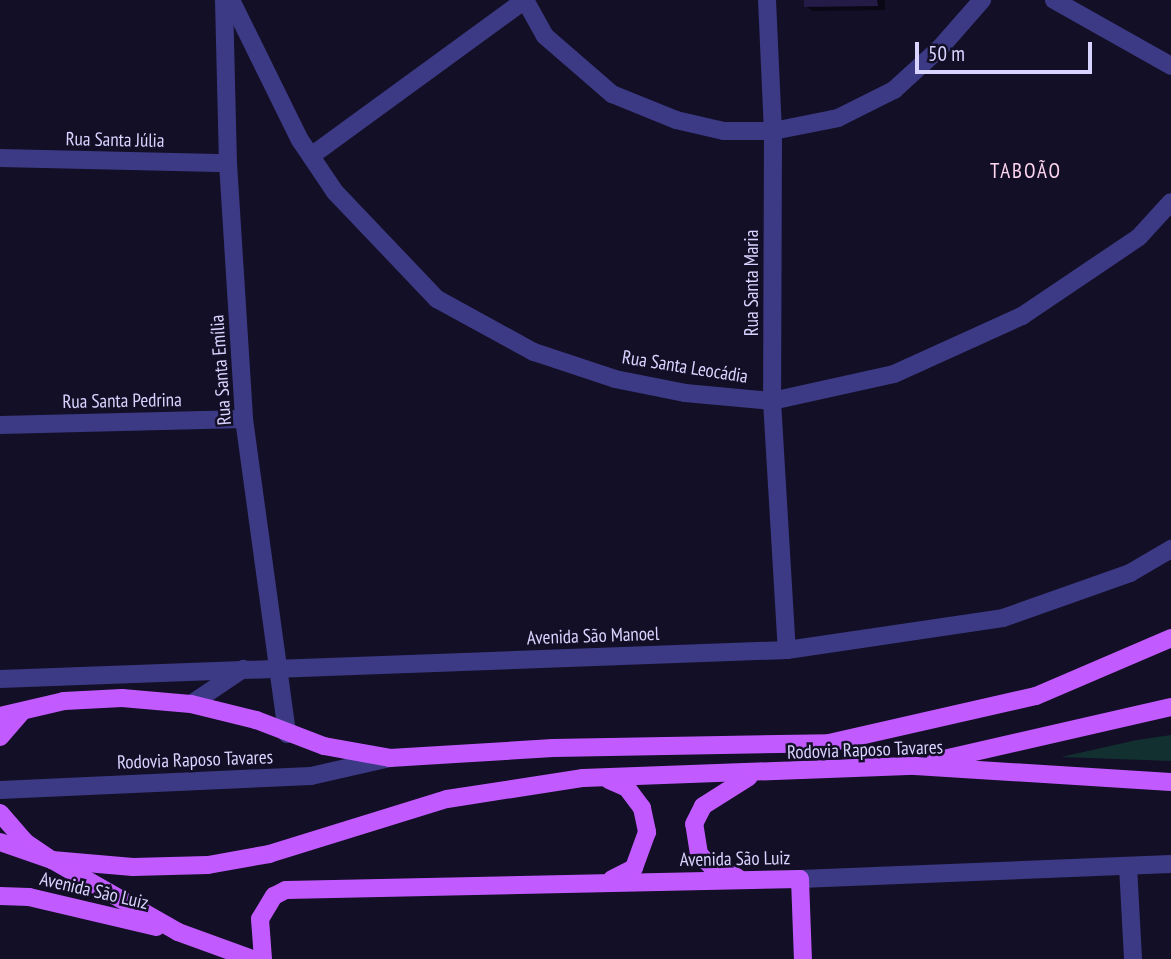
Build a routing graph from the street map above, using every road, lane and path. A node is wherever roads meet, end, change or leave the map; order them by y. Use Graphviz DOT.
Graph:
graph roads {
  1 [pos="224,0"];
  2 [pos="231,0"];
  3 [pos="525,0"];
  4 [pos="767,0"];
  5 [pos="982,0"];
  6 [pos="1054,0"];
  7 [pos="1171,66"];
  8 [pos="773,131"];
  9 [pos="311,156"];
  10 [pos="0,158"];
  11 [pos="228,163"];
  12 [pos="1171,202"];
  13 [pos="772,401"];
  14 [pos="244,419"];
  15 [pos="0,425"];
  16 [pos="1171,549"];
  17 [pos="1171,638"];
  18 [pos="787,650"];
  19 [pos="275,668"];
  20 [pos="243,669"];
  21 [pos="0,678"];
  22 [pos="191,704"];
  23 [pos="1171,707"];
  24 [pos="22,712"];
  25 [pos="0,716"];
  26 [pos="286,734"];
  27 [pos="0,737"];
  28 [pos="390,758"];
  29 [pos="915,766"];
  30 [pos="753,775"];
  31 [pos="606,778"];
  32 [pos="1171,782"];
  33 [pos="0,790"];
  34 [pos="0,813"];
  35 [pos="0,842"];
  36 [pos="52,860"];
  37 [pos="1171,864"];
  38 [pos="1128,866"];
  39 [pos="800,879"];
  40 [pos="743,880"];
  41 [pos="603,882"];
  42 [pos="0,896"];
  43 [pos="178,932"];
  44 [pos="252,959"];
  45 [pos="263,959"];
  46 [pos="803,959"];
  47 [pos="1133,959"];
  1 -- 11 [label="street, Rua Santa Emília"];
  2 -- 9 [label="street, Rua Santa Leocádia"];
  3 -- 8 [label="street"];
  3 -- 9 [label="street"];
  4 -- 8 [label="street, Rua Santa Maria"];
  5 -- 8 [label="street"];
  6 -- 7 [label="street"];
  8 -- 13 [label="street, Rua Santa Maria"];
  9 -- 13 [label="street, Rua Santa Leocádia"];
  10 -- 11 [label="street, Rua Santa Júlia"];
  11 -- 14 [label="street, Rua Santa Emília"];
  12 -- 13 [label="street, Rua Santa Leocádia"];
  13 -- 18 [label="street, Rua Santa Maria"];
  14 -- 15 [label="street, Rua Santa Pedrina"];
  14 -- 19 [label="street, Rua Santa Emília"];
  16 -- 18 [label="street, Avenida São Manoel"];
  17 -- 28 [label="main road, Rodovia Raposo Tavares"];
  18 -- 19 [label="street, Avenida São Manoel"];
  19 -- 20 [label="street, Avenida São Manoel"];
  19 -- 26 [label="street, Rua Santa Emília"];
  20 -- 21 [label="street, Avenida São Manoel"];
  20 -- 22 [label="street"];
  22 -- 24 [label="main road, Rodovia Raposo Tavares"];
  22 -- 26 [label="main road, Rodovia Raposo Tavares"];
  23 -- 29 [label="main road"];
  24 -- 25 [label="main road, Rodovia Raposo Tavares"];
  24 -- 27 [label="main road"];
  26 -- 28 [label="main road, Rodovia Raposo Tavares"];
  28 -- 33 [label="street, Rodovia Raposo Tavares"];
  29 -- 30 [label="main road, Rodovia Raposo Tavares"];
  29 -- 32 [label="main road, Rodovia Raposo Tavares"];
  30 -- 31 [label="main road, Rodovia Raposo Tavares"];
  30 -- 40 [label="main road"];
  31 -- 36 [label="main road, Rodovia Raposo Tavares"];
  31 -- 41 [label="main road"];
  34 -- 36 [label="main road"];
  35 -- 36 [label="main road"];
  36 -- 43 [label="main road"];
  37 -- 38 [label="street, Avenida São Luiz"];
  38 -- 39 [label="street, Avenida São Luiz"];
  38 -- 47 [label="street"];
  39 -- 40 [label="main road, Avenida São Luiz"];
  39 -- 46 [label="main road"];
  40 -- 41 [label="main road, Avenida São Luiz"];
  41 -- 45 [label="main road, Avenida São Luiz"];
  42 -- 43 [label="main road, Avenida São Luiz"];
  43 -- 44 [label="main road"];
}
